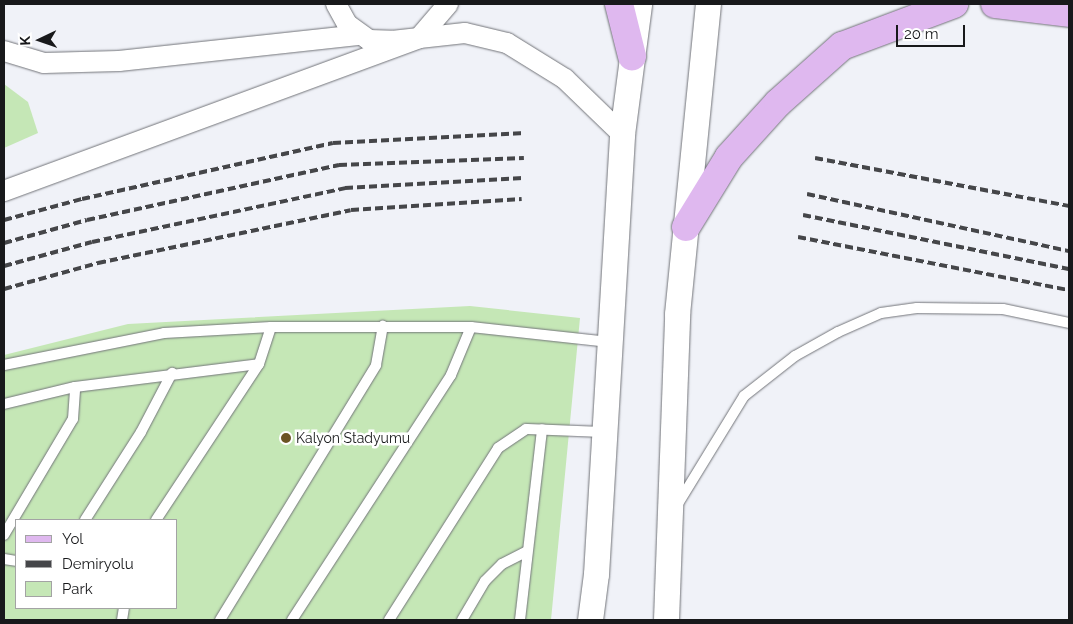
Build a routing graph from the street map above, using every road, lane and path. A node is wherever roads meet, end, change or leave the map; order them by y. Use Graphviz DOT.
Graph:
graph roads {
  1 [pos="336,4"];
  2 [pos="448,4"];
  3 [pos="619,4"];
  4 [pos="639,4"];
  5 [pos="708,4"];
  6 [pos="954,4"];
  7 [pos="995,4"];
  8 [pos="1069,13"];
  9 [pos="358,35"];
  10 [pos="419,38"];
  11 [pos="4,51"];
  12 [pos="632,56"];
  13 [pos="622,134"];
  14 [pos="4,191"];
  15 [pos="686,227"];
  16 [pos="1069,323"];
  17 [pos="272,326"];
  18 [pos="383,326"];
  19 [pos="471,327"];
  20 [pos="609,342"];
  21 [pos="259,364"];
  22 [pos="4,365"];
  23 [pos="172,372"];
  24 [pos="75,387"];
  25 [pos="4,404"];
  26 [pos="542,429"];
  27 [pos="604,432"];
  28 [pos="670,516"];
  29 [pos="86,519"];
  30 [pos="157,519"];
  31 [pos="4,535"];
  32 [pos="526,552"];
  33 [pos="220,620"];
  34 [pos="292,620"];
  35 [pos="389,620"];
  36 [pos="462,620"];
  37 [pos="520,620"];
  38 [pos="590,620"];
  39 [pos="666,620"];
  1 -- 9 [label="street"];
  2 -- 10 [label="street"];
  3 -- 12 [label="main road"];
  4 -- 12 [label="street"];
  5 -- 15 [label="street"];
  6 -- 15 [label="main road"];
  7 -- 8 [label="main road"];
  9 -- 10 [label="street"];
  9 -- 11 [label="street"];
  10 -- 13 [label="street"];
  10 -- 14 [label="street"];
  12 -- 13 [label="street"];
  13 -- 20 [label="street"];
  15 -- 28 [label="street"];
  16 -- 28 [label="lane"];
  17 -- 18 [label="lane"];
  17 -- 21 [label="lane"];
  17 -- 22 [label="lane"];
  18 -- 19 [label="lane"];
  18 -- 33 [label="lane"];
  19 -- 20 [label="lane"];
  19 -- 34 [label="lane"];
  20 -- 27 [label="street"];
  21 -- 23 [label="lane"];
  21 -- 30 [label="lane"];
  23 -- 24 [label="lane"];
  23 -- 29 [label="lane"];
  24 -- 25 [label="lane"];
  24 -- 31 [label="lane"];
  26 -- 27 [label="lane"];
  26 -- 32 [label="lane"];
  26 -- 35 [label="lane"];
  27 -- 38 [label="street"];
  28 -- 39 [label="street"];
  32 -- 36 [label="lane"];
  32 -- 37 [label="lane"];
}
